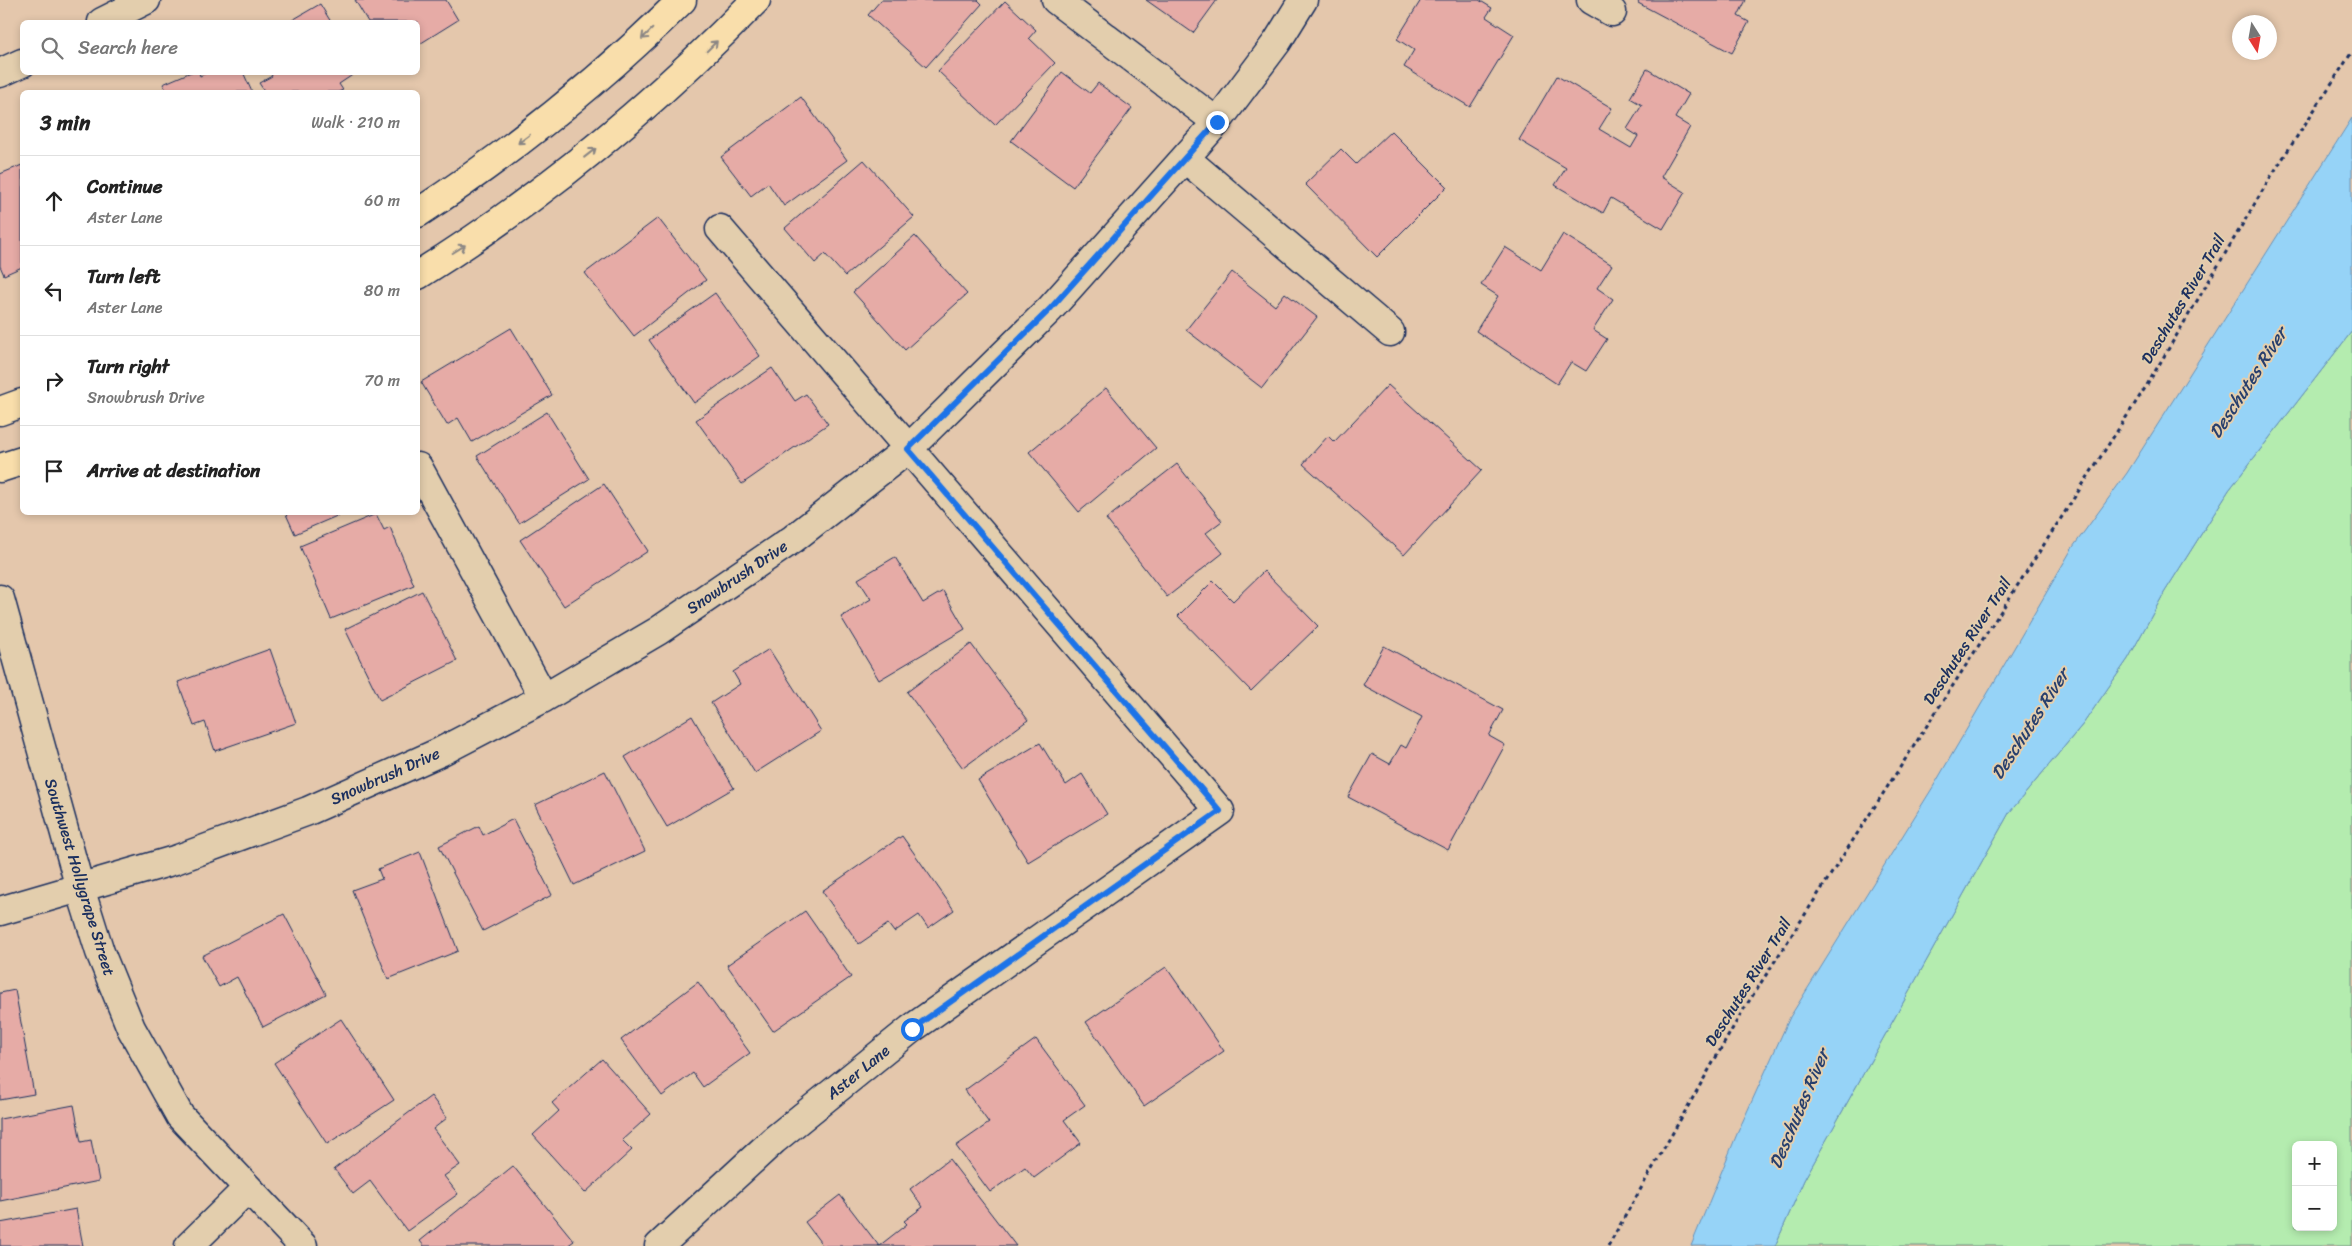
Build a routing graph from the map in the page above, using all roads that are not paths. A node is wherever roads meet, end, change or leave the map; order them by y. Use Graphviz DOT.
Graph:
graph roads {
  1 [pos="146,0"];
  2 [pos="682,0"];
  3 [pos="756,0"];
  4 [pos="1056,0"];
  5 [pos="1303,0"];
  6 [pos="106,20"];
  7 [pos="20,64"];
  8 [pos="0,73"];
  9 [pos="1217,122"];
  10 [pos="1186,159"];
  11 [pos="420,212"];
  12 [pos="720,229"];
  13 [pos="420,274"];
  14 [pos="1390,332"];
  15 [pos="20,404"];
  16 [pos="0,411"];
  17 [pos="908,449"];
  18 [pos="20,462"];
  19 [pos="0,468"];
  20 [pos="420,470"];
  21 [pos="0,599"];
  22 [pos="544,698"];
  23 [pos="80,888"];
  24 [pos="0,911"];
  25 [pos="248,1188"];
  26 [pos="190,1246"];
  27 [pos="303,1246"];
  28 [pos="659,1246"];
  1 -- 6 [label="street"];
  2 -- 11 [label="main road, one-way"];
  13 -- 3 [label="main road, one-way"];
  4 -- 9 [label="street"];
  5 -- 9 [label="street, Snowbrush Drive"];
  7 -- 8 [label="street"];
  9 -- 10 [label="street, Snowbrush Drive"];
  10 -- 14 [label="street"];
  10 -- 17 [label="street, Snowbrush Drive"];
  12 -- 17 [label="street"];
  15 -- 16 [label="main road"];
  17 -- 22 [label="street, Snowbrush Drive"];
  17 -- 28 [label="street, Aster Lane"];
  18 -- 19 [label="main road"];
  20 -- 22 [label="street"];
  21 -- 23 [label="street, Southwest Hollygrape Street"];
  22 -- 23 [label="street, Snowbrush Drive"];
  23 -- 24 [label="street, Snowbrush Drive"];
  23 -- 25 [label="street, Southwest Hollygrape Street"];
  25 -- 26 [label="street"];
  25 -- 27 [label="street, Southwest Hollygrape Street"];
}
